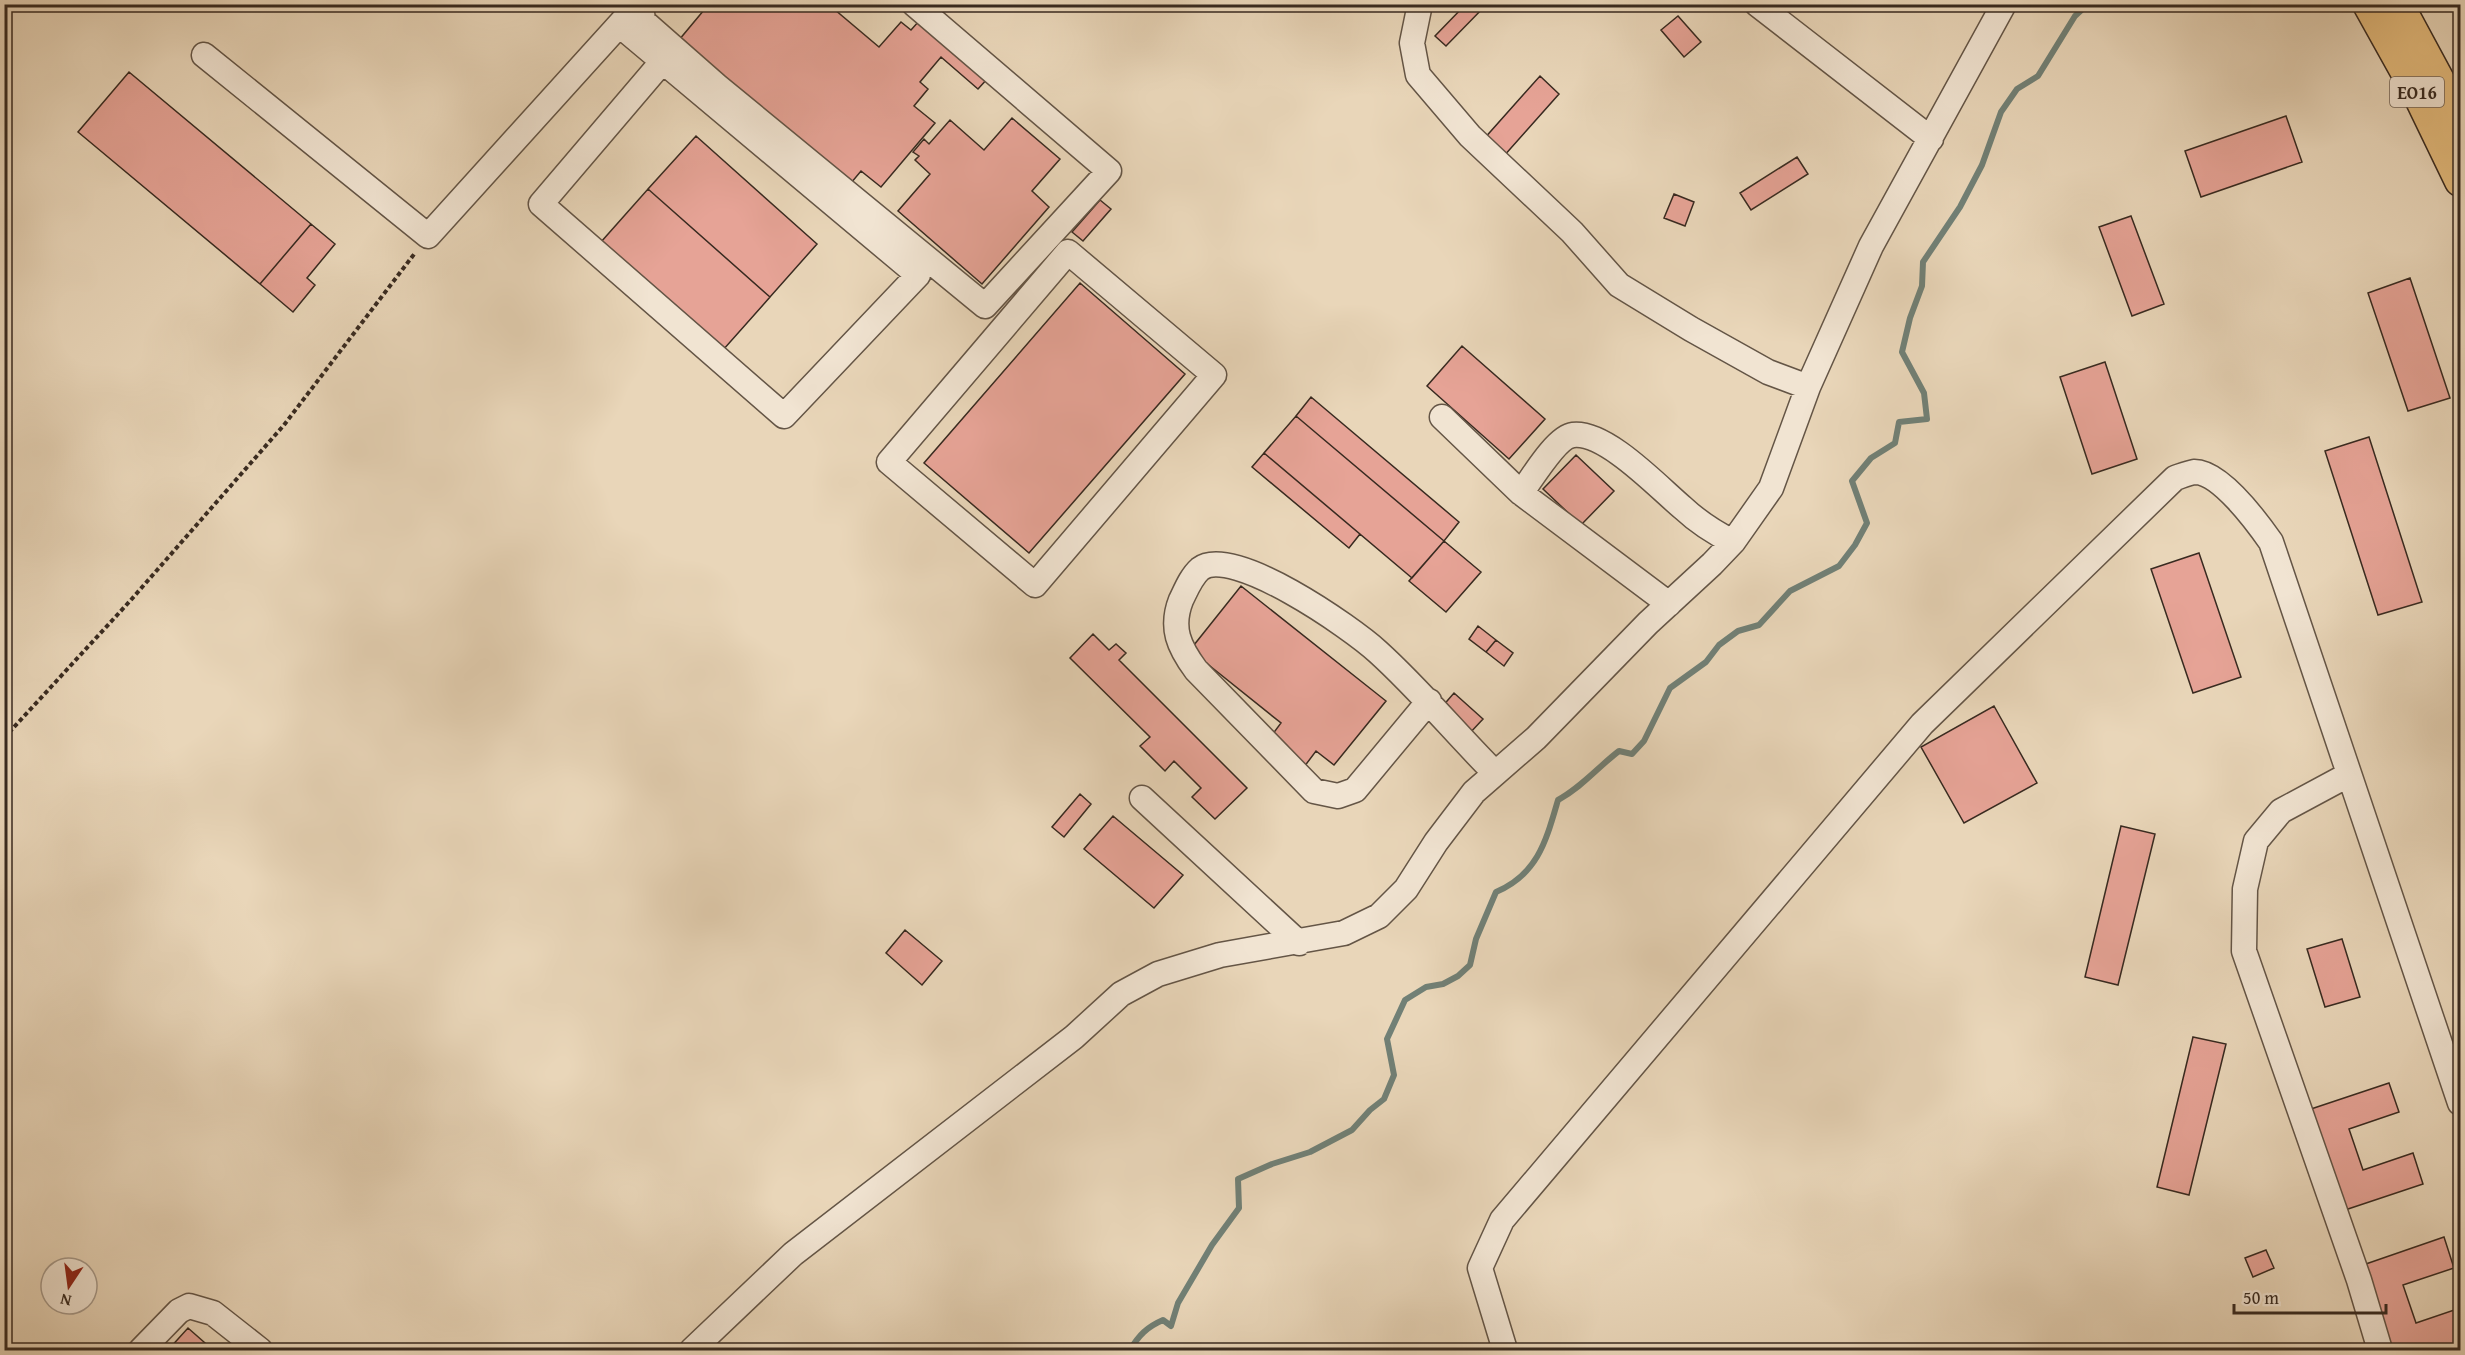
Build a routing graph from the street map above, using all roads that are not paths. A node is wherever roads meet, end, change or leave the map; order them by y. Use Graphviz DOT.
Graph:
graph roads {
  1 [pos="914,4"];
  2 [pos="1420,4"];
  3 [pos="1757,4"];
  4 [pos="2004,4"];
  5 [pos="2368,4"];
  6 [pos="2398,4"];
  7 [pos="632,13"];
  8 [pos="204,55"];
  9 [pos="662,62"];
  10 [pos="2460,119"];
  11 [pos="1931,139"];
  12 [pos="2460,181"];
  13 [pos="1003,328"];
  14 [pos="1808,387"];
  15 [pos="1442,417"];
  16 [pos="1521,493"];
  17 [pos="1733,542"];
  18 [pos="1669,604"];
  19 [pos="1429,701"];
  20 [pos="1495,773"];
  21 [pos="2348,775"];
  22 [pos="1142,798"];
  23 [pos="1299,943"];
  24 [pos="2460,1103"];
  25 [pos="141,1350"];
  26 [pos="260,1350"];
  27 [pos="692,1350"];
  28 [pos="1505,1350"];
  29 [pos="2380,1350"];
  1 -- 7 [label="street"];
  2 -- 14 [label="street"];
  3 -- 11 [label="street"];
  4 -- 11 [label="street"];
  5 -- 12 [label="main road, ΕΟ16"];
  6 -- 10 [label="main road, ΕΟ16"];
  7 -- 8 [label="street"];
  7 -- 9 [label="street"];
  7 -- 13 [label="street"];
  9 -- 9 [label="street"];
  11 -- 14 [label="street"];
  13 -- 13 [label="street"];
  14 -- 17 [label="street"];
  15 -- 16 [label="street"];
  16 -- 17 [label="street"];
  16 -- 18 [label="street"];
  17 -- 18 [label="street"];
  18 -- 20 [label="street"];
  19 -- 19 [label="street"];
  19 -- 20 [label="street"];
  20 -- 23 [label="street"];
  21 -- 24 [label="street"];
  21 -- 28 [label="street"];
  21 -- 29 [label="street"];
  22 -- 23 [label="street"];
  23 -- 27 [label="street"];
  25 -- 26 [label="street"];
}
